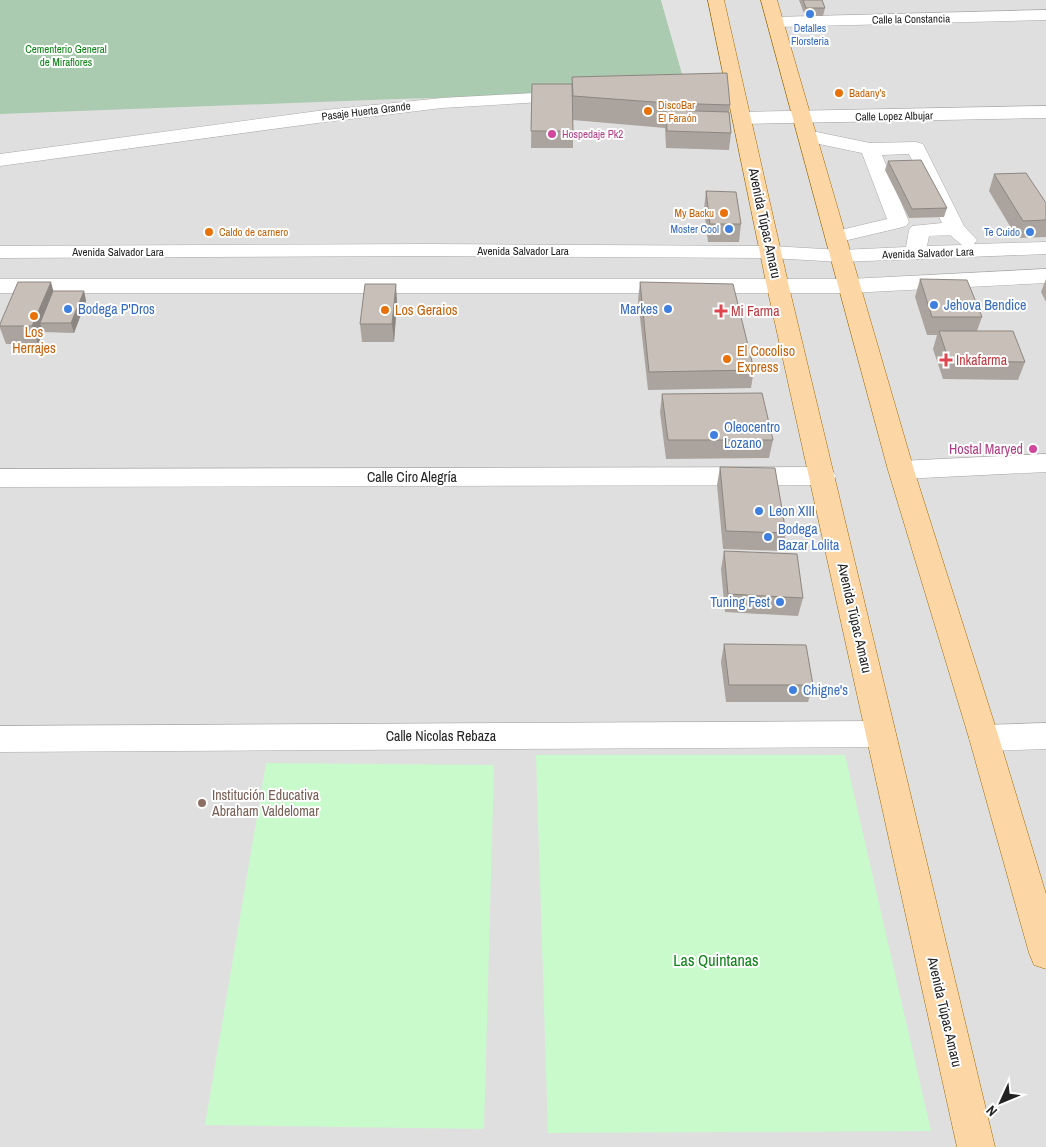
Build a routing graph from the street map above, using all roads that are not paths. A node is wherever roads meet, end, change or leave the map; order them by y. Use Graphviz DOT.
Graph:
graph roads {
  1 [pos="716,0"];
  2 [pos="769,0"];
  3 [pos="1046,15"];
  4 [pos="775,22"];
  5 [pos="734,89"];
  6 [pos="715,90"];
  7 [pos="591,95"];
  8 [pos="1046,112"];
  9 [pos="743,118"];
  10 [pos="805,127"];
  11 [pos="870,149"];
  12 [pos="0,160"];
  13 [pos="899,222"];
  14 [pos="955,229"];
  15 [pos="919,230"];
  16 [pos="838,246"];
  17 [pos="1046,248"];
  18 [pos="429,250"];
  19 [pos="979,251"];
  20 [pos="9,252"];
  21 [pos="771,252"];
  22 [pos="916,253"];
  23 [pos="1046,276"];
  24 [pos="428,285"];
  25 [pos="778,286"];
  26 [pos="849,286"];
  27 [pos="1,288"];
  28 [pos="1046,463"];
  29 [pos="901,470"];
  30 [pos="823,476"];
  31 [pos="0,478"];
  32 [pos="881,734"];
  33 [pos="1046,736"];
  34 [pos="984,738"];
  35 [pos="0,739"];
  36 [pos="1046,953"];
  37 [pos="976,1147"];
  1 -- 5 [label="main road, Avenida Túpac Amaru"];
  2 -- 4 [label="main road"];
  3 -- 4 [label="street, Calle la Constancia"];
  4 -- 10 [label="main road"];
  5 -- 6 [label="street"];
  5 -- 9 [label="main road, Avenida Túpac Amaru"];
  7 -- 12 [label="street, Pasaje Huerta Grande"];
  8 -- 10 [label="street, Calle Lopez Albujar"];
  9 -- 10 [label="street, Calle Lopez Albujar"];
  9 -- 21 [label="main road, Avenida Túpac Amaru"];
  10 -- 11 [label="street"];
  10 -- 16 [label="main road"];
  11 -- 13 [label="street"];
  11 -- 14 [label="street"];
  13 -- 15 [label="street"];
  13 -- 16 [label="street"];
  14 -- 15 [label="street"];
  14 -- 19 [label="street"];
  15 -- 22 [label="street"];
  16 -- 21 [label="street, Avenida Salvador Lara"];
  16 -- 22 [label="street, Avenida Salvador Lara"];
  16 -- 26 [label="main road"];
  17 -- 19 [label="street, Avenida Salvador Lara"];
  18 -- 20 [label="street, Avenida Salvador Lara"];
  18 -- 21 [label="street, Avenida Salvador Lara"];
  18 -- 24 [label="street"];
  19 -- 22 [label="street, Avenida Salvador Lara"];
  20 -- 27 [label="street"];
  21 -- 25 [label="main road, Avenida Túpac Amaru"];
  23 -- 26 [label="street"];
  24 -- 25 [label="street"];
  24 -- 27 [label="street"];
  25 -- 26 [label="street"];
  25 -- 30 [label="main road, Avenida Túpac Amaru"];
  26 -- 29 [label="main road"];
  28 -- 29 [label="street"];
  29 -- 34 [label="main road"];
  30 -- 31 [label="street, Calle Ciro Alegría"];
  30 -- 32 [label="main road, Avenida Túpac Amaru"];
  32 -- 35 [label="street, Calle Nicolas Rebaza"];
  32 -- 37 [label="main road, Avenida Túpac Amaru"];
  33 -- 34 [label="street"];
  34 -- 36 [label="main road"];
}
